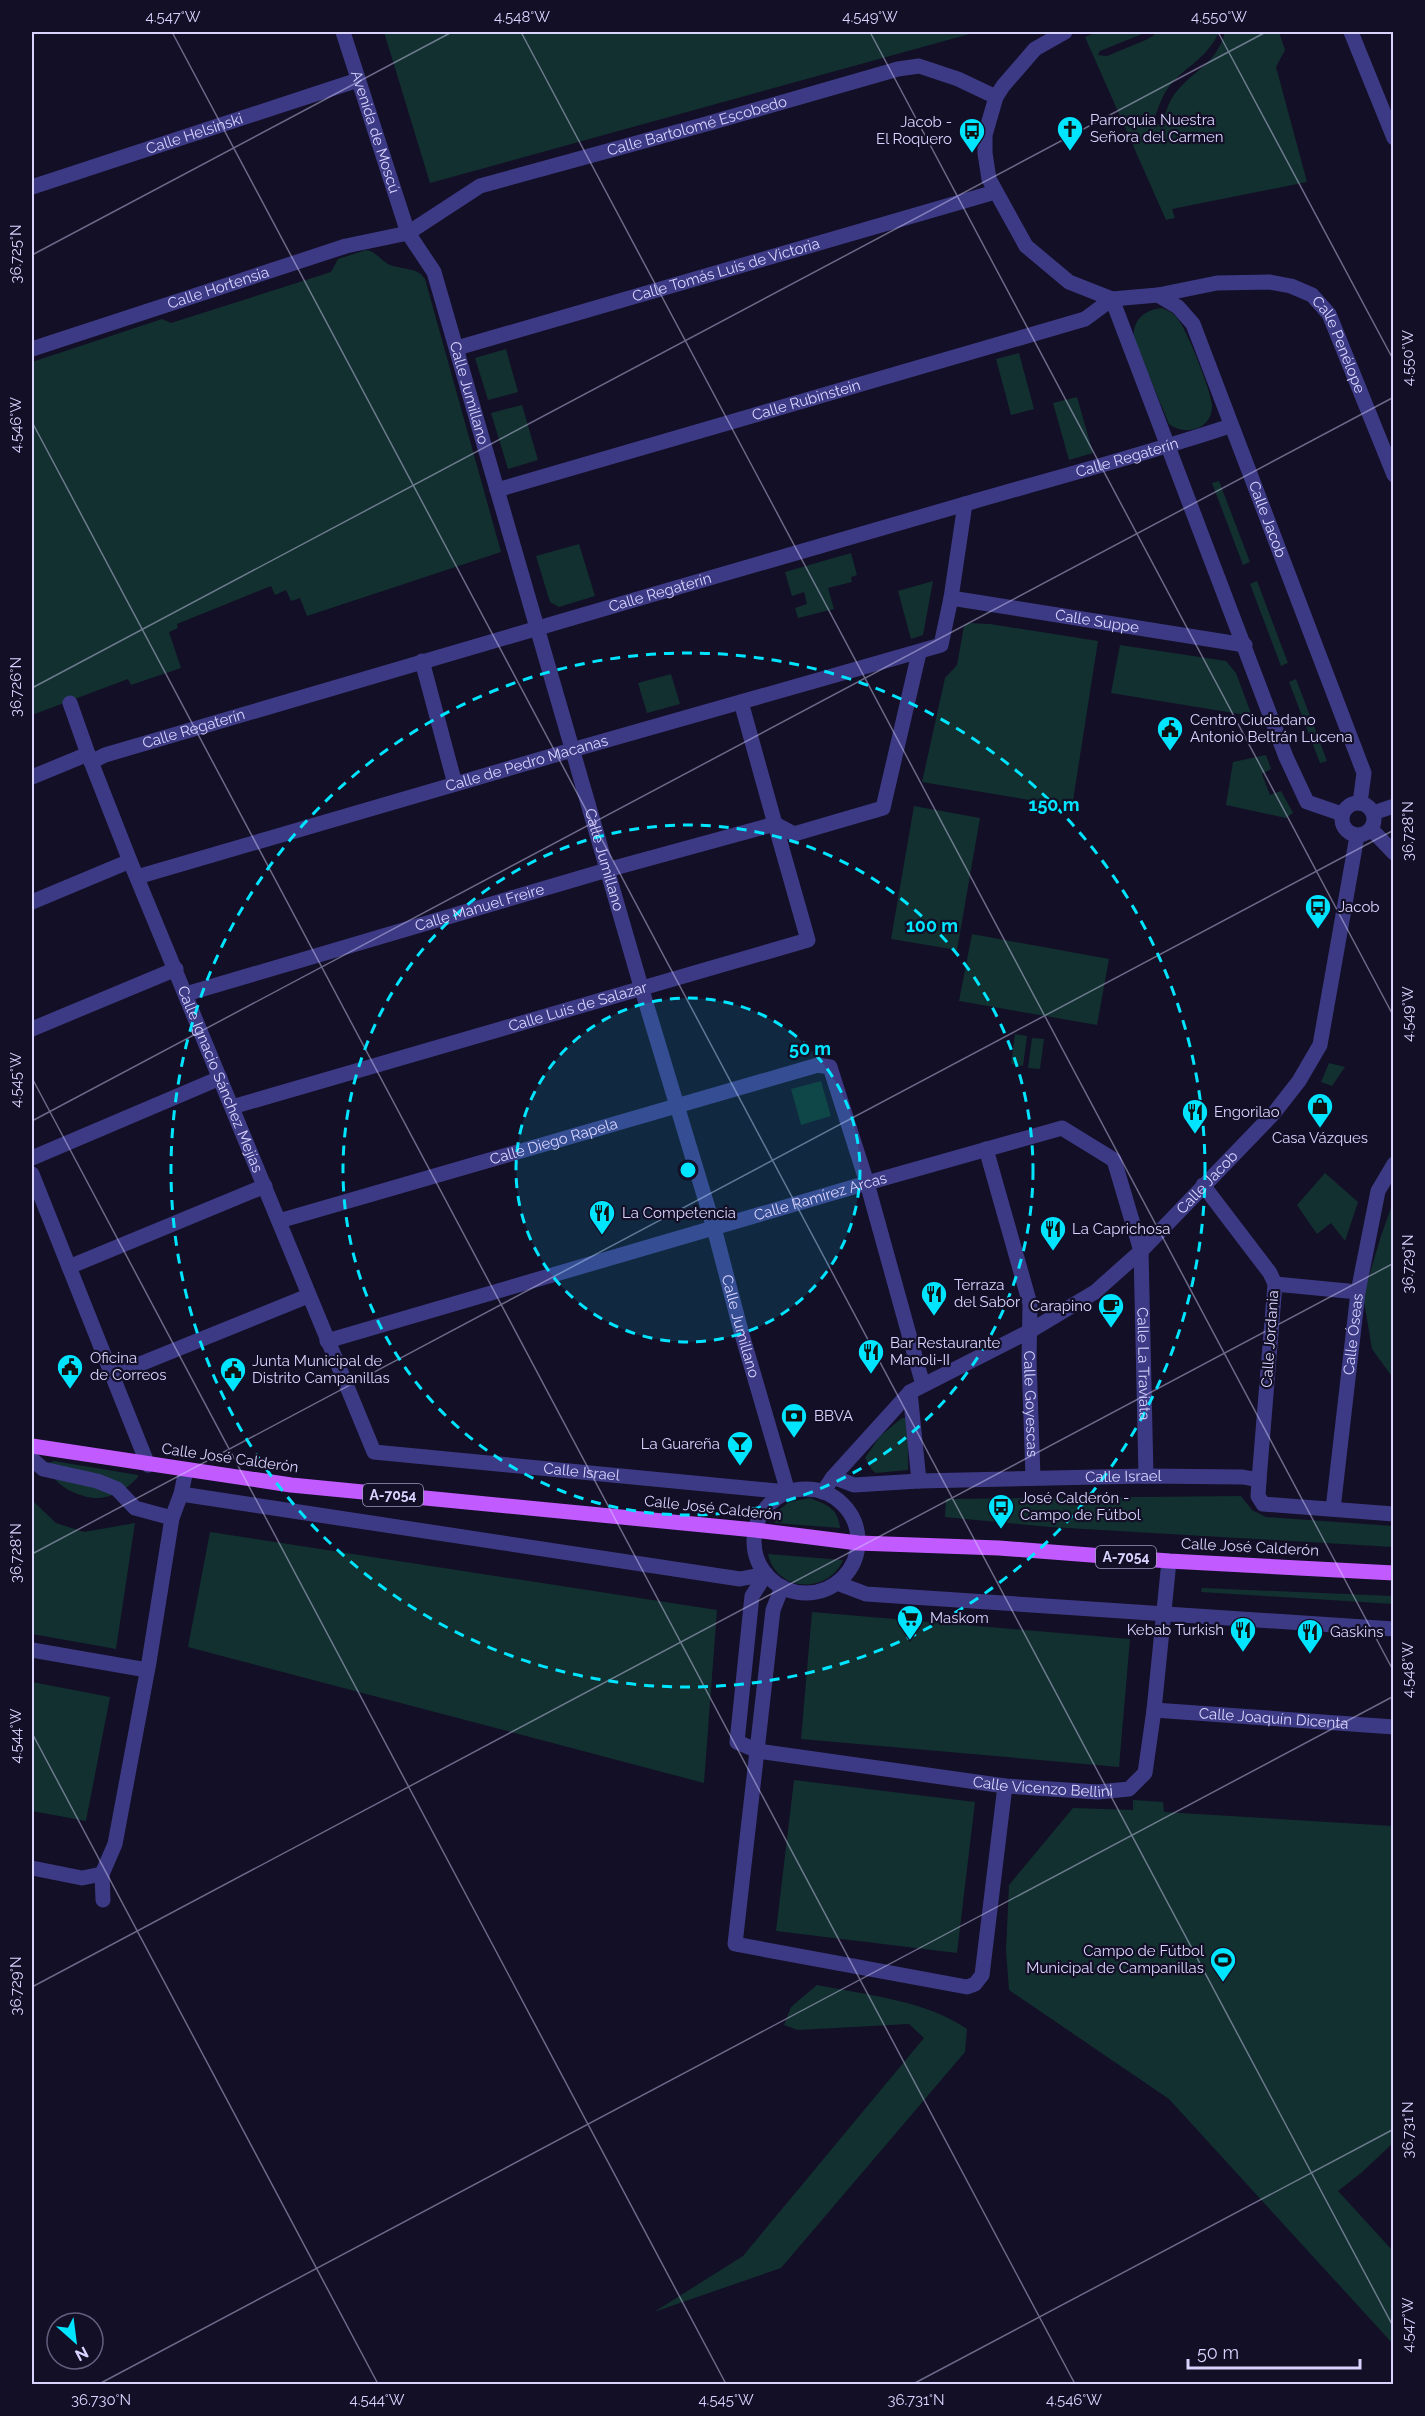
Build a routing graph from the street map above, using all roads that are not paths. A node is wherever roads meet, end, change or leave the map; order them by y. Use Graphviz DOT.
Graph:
graph roads {
  1 [pos="343,32"];
  2 [pos="1065,32"];
  3 [pos="1351,32"];
  4 [pos="358,80"];
  5 [pos="996,97"];
  6 [pos="1394,138"];
  7 [pos="32,188"];
  8 [pos="995,192"];
  9 [pos="408,233"];
  10 [pos="1158,295"];
  11 [pos="1112,299"];
  12 [pos="457,348"];
  13 [pos="32,349"];
  14 [pos="1230,426"];
  15 [pos="1168,448"];
  16 [pos="1394,475"];
  17 [pos="497,490"];
  18 [pos="965,504"];
  19 [pos="951,598"];
  20 [pos="538,628"];
  21 [pos="1245,645"];
  22 [pos="919,653"];
  23 [pos="422,661"];
  24 [pos="741,702"];
  25 [pos="70,703"];
  26 [pos="572,750"];
  27 [pos="89,758"];
  28 [pos="32,777"];
  29 [pos="455,784"];
  30 [pos="1394,806"];
  31 [pos="1366,808"];
  32 [pos="1342,814"];
  33 [pos="774,824"];
  34 [pos="1371,829"];
  35 [pos="1357,836"];
  36 [pos="1394,853"];
  37 [pos="130,861"];
  38 [pos="607,870"];
  39 [pos="137,877"];
  40 [pos="32,902"];
  41 [pos="176,969"];
  42 [pos="642,990"];
  43 [pos="186,994"];
  44 [pos="32,1029"];
  45 [pos="220,1078"];
  46 [pos="677,1104"];
  47 [pos="232,1107"];
  48 [pos="986,1149"];
  49 [pos="32,1158"];
  50 [pos="1394,1164"];
  51 [pos="32,1174"];
  52 [pos="867,1182"];
  53 [pos="1203,1185"];
  54 [pos="266,1186"];
  55 [pos="279,1221"];
  56 [pos="714,1228"];
  57 [pos="1141,1251"];
  58 [pos="69,1267"];
  59 [pos="1275,1284"];
  60 [pos="1358,1292"];
  61 [pos="309,1296"];
  62 [pos="1030,1330"];
  63 [pos="327,1341"];
  64 [pos="112,1375"];
  65 [pos="917,1388"];
  66 [pos="32,1446"];
  67 [pos="374,1452"];
  68 [pos="32,1459"];
  69 [pos="148,1465"];
  70 [pos="186,1470"];
  71 [pos="1146,1476"];
  72 [pos="833,1477"];
  73 [pos="1033,1478"];
  74 [pos="1259,1480"];
  75 [pos="919,1481"];
  76 [pos="789,1492"];
  77 [pos="823,1492"];
  78 [pos="181,1494"];
  79 [pos="1333,1509"];
  80 [pos="1394,1514"];
  81 [pos="172,1518"];
  82 [pos="755,1530"];
  83 [pos="858,1543"];
  84 [pos="1169,1561"];
  85 [pos="1394,1573"];
  86 [pos="766,1574"];
  87 [pos="837,1583"];
  88 [pos="782,1587"];
  89 [pos="1164,1615"];
  90 [pos="1394,1629"];
  91 [pos="32,1650"];
  92 [pos="147,1670"];
  93 [pos="1154,1710"];
  94 [pos="1394,1727"];
  95 [pos="758,1751"];
  96 [pos="1005,1786"];
  97 [pos="32,1868"];
  98 [pos="102,1874"];
  99 [pos="103,1900"];
  1 -- 4 [label="street, Avenida de Moscú"];
  2 -- 5 [label="street"];
  3 -- 6 [label="street"];
  4 -- 7 [label="street, Calle Helsinski"];
  4 -- 9 [label="street, Avenida de Moscú"];
  5 -- 8 [label="street"];
  5 -- 9 [label="street, Calle Bartolomé Escobedo"];
  8 -- 11 [label="street"];
  8 -- 12 [label="street, Calle Tomás Luis de Victoria"];
  9 -- 12 [label="street, Calle Jumillano"];
  9 -- 13 [label="street, Calle Hortensia"];
  10 -- 11 [label="street"];
  10 -- 14 [label="street, Calle Jacob"];
  10 -- 16 [label="street, Calle Penélope"];
  11 -- 15 [label="street"];
  11 -- 17 [label="street, Calle Rubinstein"];
  12 -- 17 [label="street, Calle Jumillano"];
  14 -- 15 [label="street, Calle Regaterín"];
  14 -- 31 [label="street, Calle Jacob"];
  15 -- 18 [label="street, Calle Regaterín"];
  15 -- 21 [label="street"];
  17 -- 20 [label="street, Calle Jumillano"];
  18 -- 19 [label="street"];
  18 -- 20 [label="street, Calle Regaterín"];
  19 -- 21 [label="street, Calle Suppe"];
  19 -- 22 [label="street, Calle de Pedro Macanas"];
  20 -- 23 [label="street, Calle Regaterín"];
  20 -- 26 [label="street, Calle Jumillano"];
  21 -- 32 [label="street"];
  22 -- 24 [label="street, Calle de Pedro Macanas"];
  22 -- 33 [label="street"];
  23 -- 27 [label="street, Calle Regaterín"];
  23 -- 29 [label="street"];
  24 -- 26 [label="street, Calle de Pedro Macanas"];
  24 -- 33 [label="street"];
  25 -- 27 [label="street, Calle Ignacio Sánchez Mejías"];
  26 -- 29 [label="street, Calle de Pedro Macanas"];
  26 -- 38 [label="street, Calle Jumillano"];
  27 -- 28 [label="street, Calle Regaterín"];
  27 -- 37 [label="street, Calle Ignacio Sánchez Mejías"];
  29 -- 39 [label="street, Calle de Pedro Macanas"];
  30 -- 31 [label="street"];
  31 -- 32 [label="street"];
  31 -- 34 [label="street"];
  32 -- 35 [label="street"];
  33 -- 38 [label="street, Calle Manuel Freire"];
  33 -- 42 [label="street, Calle Luis de Salazar"];
  34 -- 35 [label="street"];
  34 -- 36 [label="street"];
  35 -- 53 [label="street, Calle Jacob"];
  37 -- 39 [label="street, Calle Ignacio Sánchez Mejías"];
  37 -- 40 [label="street"];
  38 -- 42 [label="street, Calle Jumillano"];
  38 -- 43 [label="street, Calle Manuel Freire"];
  39 -- 41 [label="street, Calle Ignacio Sánchez Mejías"];
  41 -- 43 [label="street, Calle Ignacio Sánchez Mejías"];
  41 -- 44 [label="street"];
  42 -- 46 [label="street, Calle Jumillano"];
  42 -- 47 [label="street, Calle Luis de Salazar"];
  43 -- 45 [label="street, Calle Ignacio Sánchez Mejías"];
  45 -- 47 [label="street, Calle Ignacio Sánchez Mejías"];
  45 -- 49 [label="street"];
  46 -- 52 [label="street, Calle Diego Rapela"];
  46 -- 55 [label="street, Calle Diego Rapela"];
  46 -- 56 [label="street, Calle Jumillano"];
  47 -- 54 [label="street, Calle Ignacio Sánchez Mejías"];
  48 -- 52 [label="street, Calle Ramírez Arcas"];
  48 -- 57 [label="street, Calle Ramírez Arcas"];
  48 -- 62 [label="street, Calle Goyescas"];
  50 -- 60 [label="street, Calle Óseas"];
  51 -- 58 [label="street"];
  52 -- 56 [label="street, Calle Ramírez Arcas"];
  52 -- 65 [label="street"];
  53 -- 57 [label="street, Calle Jacob"];
  53 -- 59 [label="street, Calle Jordania"];
  54 -- 55 [label="street, Calle Ignacio Sánchez Mejías"];
  54 -- 58 [label="street"];
  55 -- 61 [label="street, Calle Ignacio Sánchez Mejías"];
  56 -- 63 [label="street, Calle Ramírez Arcas"];
  56 -- 76 [label="street, Calle Jumillano"];
  57 -- 62 [label="street, Calle Jacob"];
  57 -- 71 [label="street, Calle La Traviata"];
  58 -- 64 [label="street"];
  59 -- 60 [label="street"];
  59 -- 74 [label="street, Calle Jordania"];
  60 -- 79 [label="street, Calle Óseas"];
  61 -- 63 [label="street, Calle Ignacio Sánchez Mejías"];
  61 -- 64 [label="street"];
  62 -- 65 [label="street, Calle Jacob"];
  62 -- 73 [label="street, Calle Goyescas"];
  63 -- 67 [label="street, Calle Ignacio Sánchez Mejías"];
  64 -- 69 [label="street"];
  65 -- 72 [label="street, Calle Jacob"];
  65 -- 75 [label="street"];
  66 -- 69 [label="main road, Calle José Calderón / A-7054"];
  67 -- 76 [label="street, Calle Israel"];
  68 -- 81 [label="street"];
  69 -- 70 [label="main road, Calle José Calderón / A-7054"];
  70 -- 78 [label="street"];
  70 -- 82 [label="main road, Calle José Calderón / A-7054"];
  71 -- 73 [label="street, Calle Israel"];
  71 -- 74 [label="street, Calle Israel"];
  72 -- 75 [label="street, Calle Israel"];
  72 -- 77 [label="street, Calle Jacob"];
  73 -- 75 [label="street, Calle Israel"];
  74 -- 79 [label="street"];
  76 -- 77 [label="street, Calle Israel"];
  76 -- 82 [label="street"];
  77 -- 83 [label="street"];
  78 -- 81 [label="street"];
  78 -- 86 [label="street"];
  79 -- 80 [label="street"];
  81 -- 92 [label="street"];
  82 -- 83 [label="main road, Calle José Calderón / A-7054"];
  82 -- 86 [label="street"];
  83 -- 84 [label="main road, Calle José Calderón / A-7054"];
  83 -- 87 [label="street"];
  84 -- 85 [label="main road, Calle José Calderón / A-7054"];
  84 -- 89 [label="street, Calle Vicenzo Bellini"];
  86 -- 88 [label="street"];
  86 -- 95 [label="street"];
  87 -- 88 [label="street"];
  87 -- 89 [label="street"];
  88 -- 95 [label="street"];
  89 -- 90 [label="street"];
  89 -- 93 [label="street, Calle Vicenzo Bellini"];
  91 -- 92 [label="street"];
  92 -- 98 [label="street"];
  93 -- 94 [label="street, Calle Joaquín Dicenta"];
  93 -- 96 [label="street, Calle Vicenzo Bellini"];
  95 -- 96 [label="street, Calle Vicenzo Bellini"];
  95 -- 96 [label="street"];
  97 -- 98 [label="street"];
  98 -- 99 [label="street"];
}
